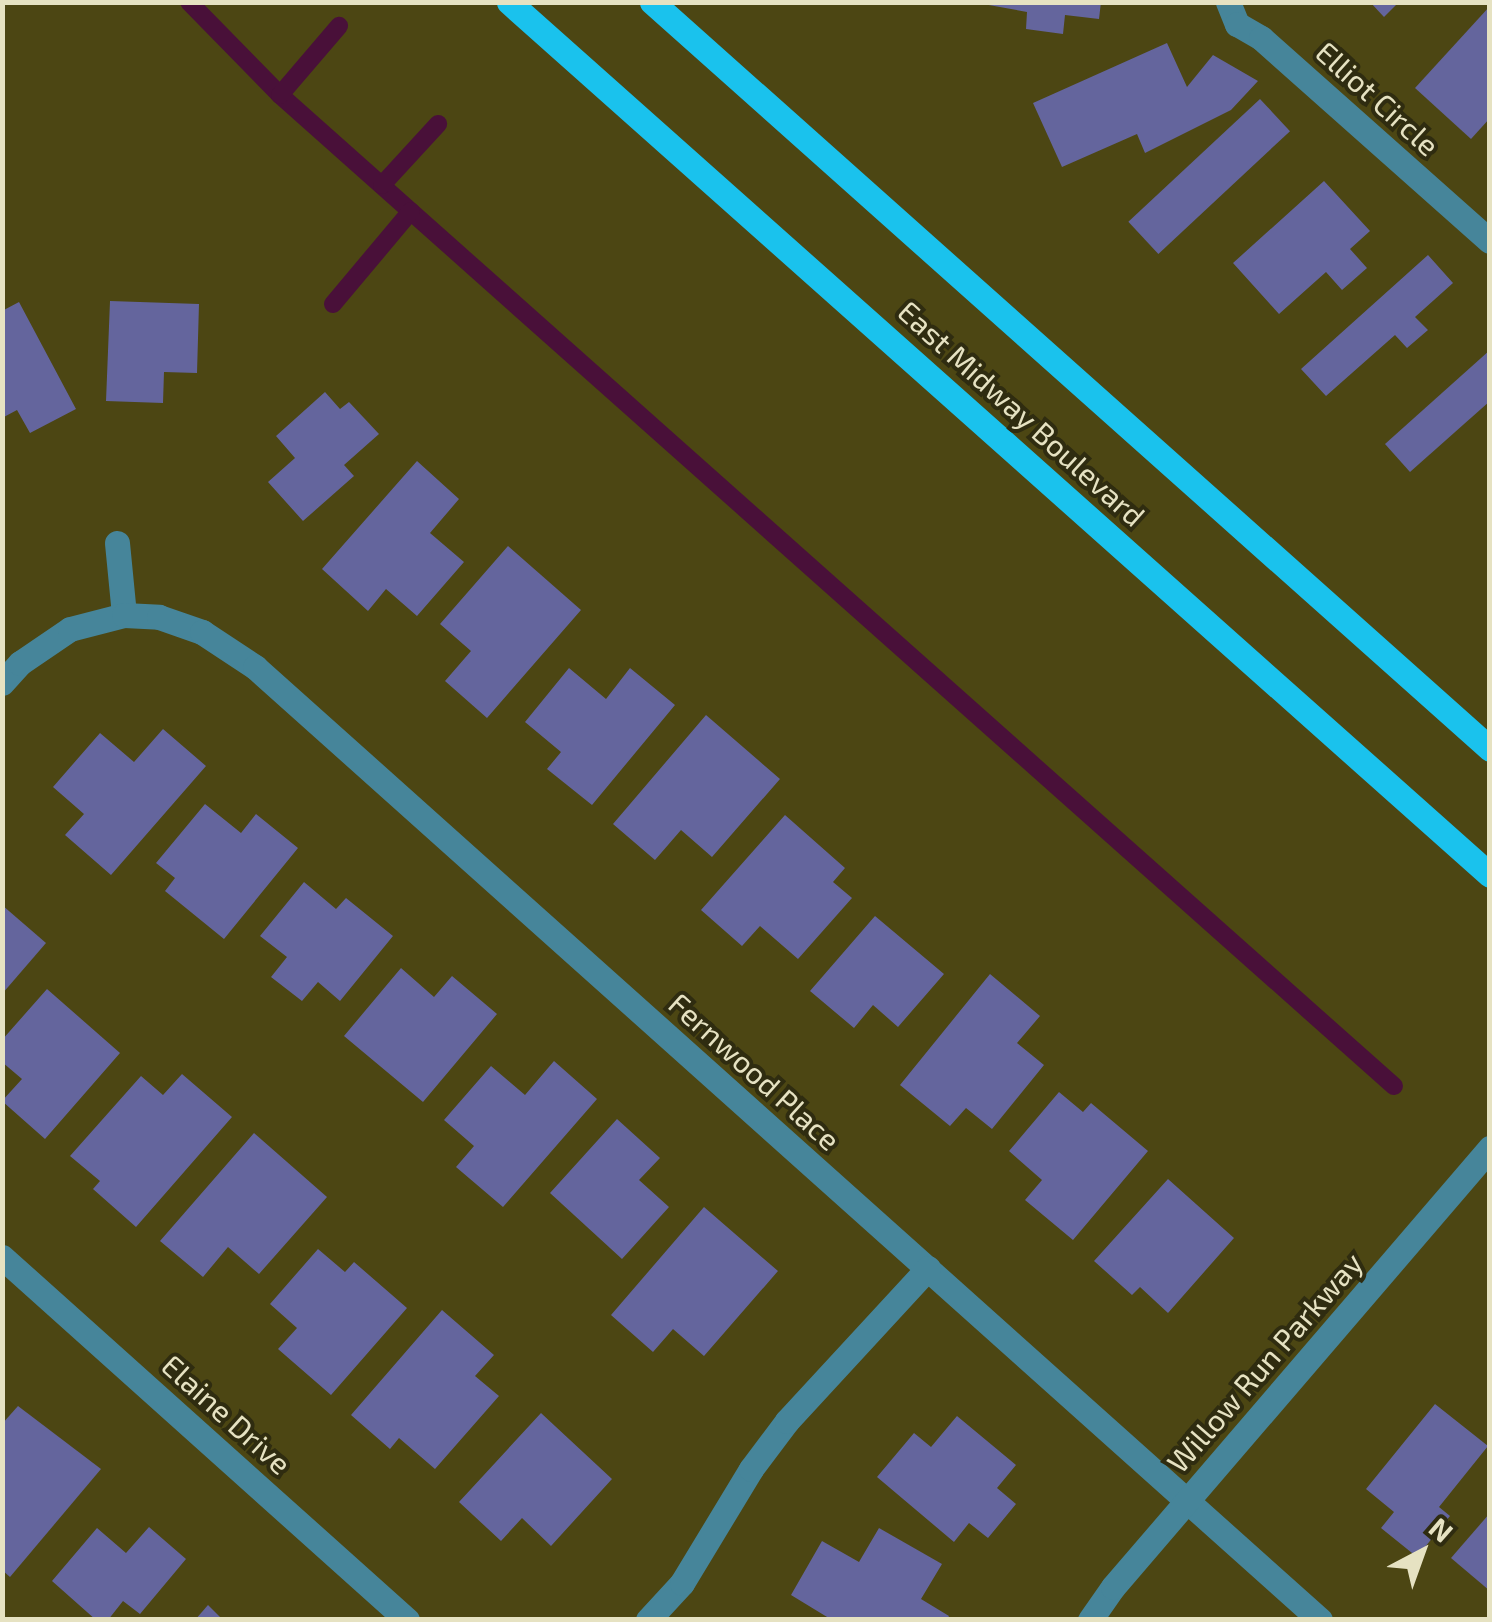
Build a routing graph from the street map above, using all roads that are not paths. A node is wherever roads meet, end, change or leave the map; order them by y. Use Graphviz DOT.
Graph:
graph roads {
  1 [pos="509,2"];
  2 [pos="652,2"];
  3 [pos="1228,2"];
  4 [pos="1490,241"];
  5 [pos="117,543"];
  6 [pos="124,615"];
  7 [pos="2,683"];
  8 [pos="1490,749"];
  9 [pos="1490,875"];
  10 [pos="1490,1148"];
  11 [pos="2,1257"];
  12 [pos="928,1268"];
  13 [pos="1187,1501"];
  14 [pos="407,1620"];
  15 [pos="648,1620"];
  16 [pos="1090,1620"];
  17 [pos="1320,1620"];
  1 -- 9 [label="main road, East Midway Boulevard"];
  2 -- 8 [label="main road, East Midway Boulevard"];
  3 -- 4 [label="street, Elliot Circle"];
  5 -- 6 [label="street"];
  6 -- 7 [label="street"];
  6 -- 12 [label="street, Fernwood Place"];
  10 -- 13 [label="street, Willow Run Parkway"];
  11 -- 14 [label="street, Elaine Drive"];
  12 -- 13 [label="street, Fernwood Place"];
  12 -- 15 [label="street"];
  13 -- 16 [label="street, Willow Run Parkway"];
  13 -- 17 [label="street, Fernwood Place"];
}
